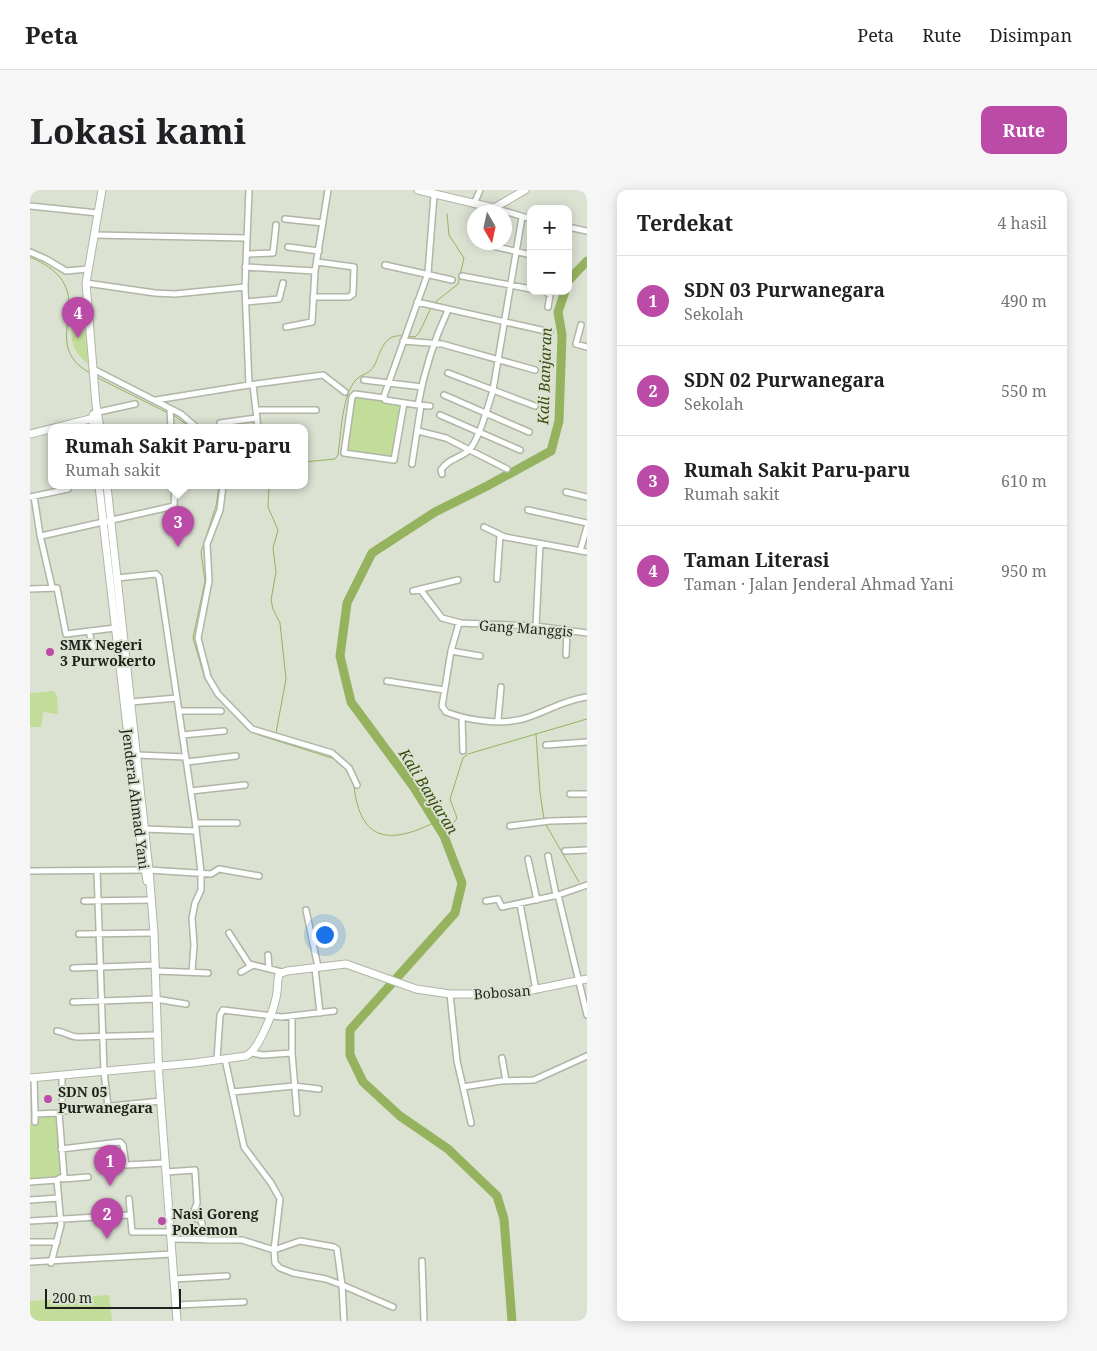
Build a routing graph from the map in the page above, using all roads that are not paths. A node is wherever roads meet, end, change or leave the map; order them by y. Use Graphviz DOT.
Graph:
graph roads {
  1 [pos="102,190"];
  2 [pos="249,190"];
  3 [pos="328,190"];
  4 [pos="418,190"];
  5 [pos="480,190"];
  6 [pos="525,190"];
  7 [pos="434,195"];
  8 [pos="474,204"];
  9 [pos="479,205"];
  10 [pos="499,205"];
  11 [pos="30,206"];
  12 [pos="98,213"];
  13 [pos="512,214"];
  14 [pos="522,217"];
  15 [pos="527,218"];
  16 [pos="285,219"];
  17 [pos="323,223"];
  18 [pos="276,226"];
  19 [pos="572,228"];
  20 [pos="587,232"];
  21 [pos="94,235"];
  22 [pos="246,238"];
  23 [pos="288,248"];
  24 [pos="511,250"];
  25 [pos="318,251"];
  26 [pos="516,251"];
  27 [pos="30,252"];
  28 [pos="527,253"];
  29 [pos="246,254"];
  30 [pos="317,262"];
  31 [pos="385,265"];
  32 [pos="245,267"];
  33 [pos="88,269"];
  34 [pos="316,272"];
  35 [pos="428,273"];
  36 [pos="462,276"];
  37 [pos="452,280"];
  38 [pos="86,283"];
  39 [pos="284,283"];
  40 [pos="510,284"];
  41 [pos="245,287"];
  42 [pos="527,288"];
  43 [pos="550,295"];
  44 [pos="313,297"];
  45 [pos="246,302"];
  46 [pos="417,302"];
  47 [pos="548,307"];
  48 [pos="448,310"];
  49 [pos="504,322"];
  50 [pos="581,325"];
  51 [pos="286,327"];
  52 [pos="550,332"];
  53 [pos="403,341"];
  54 [pos="433,343"];
  55 [pos="587,347"];
  56 [pos="498,359"];
  57 [pos="93,370"];
  58 [pos="535,370"];
  59 [pos="448,373"];
  60 [pos="364,380"];
  61 [pos="387,382"];
  62 [pos="251,385"];
  63 [pos="422,387"];
  64 [pos="493,390"];
  65 [pos="345,392"];
  66 [pos="444,395"];
  67 [pos="384,398"];
  68 [pos="156,400"];
  69 [pos="404,403"];
  70 [pos="135,404"];
  71 [pos="419,405"];
  72 [pos="430,406"];
  73 [pos="535,406"];
  74 [pos="256,410"];
  75 [pos="316,410"];
  76 [pos="96,413"];
  77 [pos="170,413"];
  78 [pos="486,414"];
  79 [pos="440,416"];
  80 [pos="257,418"];
  81 [pos="68,424"];
  82 [pos="94,424"];
  83 [pos="99,424"];
  84 [pos="171,424"];
  85 [pos="192,424"];
  86 [pos="220,424"];
  87 [pos="258,424"];
  88 [pos="48,430"];
  89 [pos="418,431"];
  90 [pos="529,432"];
  91 [pos="478,433"];
  92 [pos="30,434"];
  93 [pos="470,450"];
  94 [pos="520,450"];
  95 [pos="412,464"];
  96 [pos="507,469"];
  97 [pos="442,474"];
  98 [pos="68,489"];
  99 [pos="100,489"];
  100 [pos="106,489"];
  101 [pos="175,489"];
  102 [pos="223,489"];
  103 [pos="566,492"];
  104 [pos="32,497"];
  105 [pos="587,497"];
  106 [pos="528,510"];
  107 [pos="106,522"];
  108 [pos="587,525"];
  109 [pos="484,527"];
  110 [pos="41,536"];
  111 [pos="500,536"];
  112 [pos="540,544"];
  113 [pos="580,551"];
  114 [pos="587,552"];
  115 [pos="116,578"];
  116 [pos="497,578"];
  117 [pos="458,580"];
  118 [pos="52,587"];
  119 [pos="30,589"];
  120 [pos="420,589"];
  121 [pos="114,591"];
  122 [pos="413,591"];
  123 [pos="463,623"];
  124 [pos="536,626"];
  125 [pos="115,628"];
  126 [pos="89,631"];
  127 [pos="567,631"];
  128 [pos="587,633"];
  129 [pos="117,646"];
  130 [pos="451,651"];
  131 [pos="122,655"];
  132 [pos="566,655"];
  133 [pos="480,656"];
  134 [pos="387,681"];
  135 [pos="501,687"];
  136 [pos="444,690"];
  137 [pos="587,696"];
  138 [pos="177,698"];
  139 [pos="130,702"];
  140 [pos="179,711"];
  141 [pos="221,711"];
  142 [pos="462,718"];
  143 [pos="498,720"];
  144 [pos="224,731"];
  145 [pos="182,735"];
  146 [pos="587,742"];
  147 [pos="546,745"];
  148 [pos="463,751"];
  149 [pos="136,755"];
  150 [pos="236,756"];
  151 [pos="186,759"];
  152 [pos="245,785"];
  153 [pos="357,785"];
  154 [pos="191,791"];
  155 [pos="570,794"];
  156 [pos="587,794"];
  157 [pos="587,820"];
  158 [pos="196,823"];
  159 [pos="237,823"];
  160 [pos="510,826"];
  161 [pos="145,829"];
  162 [pos="196,831"];
  163 [pos="587,850"];
  164 [pos="565,851"];
  165 [pos="548,856"];
  166 [pos="528,859"];
  167 [pos="146,870"];
  168 [pos="30,871"];
  169 [pos="97,871"];
  170 [pos="200,872"];
  171 [pos="259,876"];
  172 [pos="587,885"];
  173 [pos="557,895"];
  174 [pos="151,900"];
  175 [pos="537,900"];
  176 [pos="84,901"];
  177 [pos="486,901"];
  178 [pos="98,902"];
  179 [pos="520,904"];
  180 [pos="306,910"];
  181 [pos="98,933"];
  182 [pos="154,933"];
  183 [pos="229,933"];
  184 [pos="79,934"];
  185 [pos="268,955"];
  186 [pos="253,965"];
  187 [pos="100,966"];
  188 [pos="317,967"];
  189 [pos="73,968"];
  190 [pos="156,968"];
  191 [pos="269,968"];
  192 [pos="192,972"];
  193 [pos="241,972"];
  194 [pos="282,972"];
  195 [pos="208,973"];
  196 [pos="587,978"];
  197 [pos="579,981"];
  198 [pos="536,990"];
  199 [pos="450,994"];
  200 [pos="156,999"];
  201 [pos="102,1000"];
  202 [pos="73,1002"];
  203 [pos="186,1004"];
  204 [pos="334,1011"];
  205 [pos="320,1013"];
  206 [pos="587,1014"];
  207 [pos="270,1015"];
  208 [pos="292,1016"];
  209 [pos="57,1031"];
  210 [pos="156,1035"];
  211 [pos="104,1038"];
  212 [pos="252,1053"];
  213 [pos="292,1054"];
  214 [pos="587,1056"];
  215 [pos="502,1058"];
  216 [pos="225,1059"];
  217 [pos="217,1060"];
  218 [pos="158,1067"];
  219 [pos="104,1072"];
  220 [pos="62,1076"];
  221 [pos="32,1078"];
  222 [pos="506,1081"];
  223 [pos="294,1086"];
  224 [pos="463,1087"];
  225 [pos="319,1088"];
  226 [pos="232,1092"];
  227 [pos="160,1101"];
  228 [pos="108,1106"];
  229 [pos="60,1112"];
  230 [pos="297,1113"];
  231 [pos="35,1114"];
  232 [pos="35,1122"];
  233 [pos="471,1123"];
  234 [pos="62,1149"];
  235 [pos="165,1163"];
  236 [pos="166,1172"];
  237 [pos="88,1177"];
  238 [pos="60,1179"];
  239 [pos="30,1182"];
  240 [pos="59,1198"];
  241 [pos="129,1199"];
  242 [pos="30,1200"];
  243 [pos="130,1215"];
  244 [pos="61,1219"];
  245 [pos="30,1221"];
  246 [pos="170,1235"];
  247 [pos="205,1240"];
  248 [pos="30,1242"];
  249 [pos="57,1242"];
  250 [pos="274,1250"];
  251 [pos="172,1254"];
  252 [pos="422,1261"];
  253 [pos="30,1262"];
  254 [pos="51,1263"];
  255 [pos="227,1276"];
  256 [pos="174,1279"];
  257 [pos="342,1285"];
  258 [pos="244,1302"];
  259 [pos="176,1305"];
  260 [pos="393,1307"];
  261 [pos="177,1321"];
  262 [pos="344,1321"];
  263 [pos="424,1321"];
  1 -- 12 [label="main road"];
  2 -- 22 [label="street"];
  3 -- 17 [label="street"];
  4 -- 7 [label="main road"];
  5 -- 8 [label="street"];
  6 -- 10 [label="main road"];
  7 -- 8 [label="main road"];
  7 -- 35 [label="street"];
  8 -- 9 [label="main road"];
  11 -- 12 [label="street"];
  12 -- 21 [label="main road"];
  13 -- 14 [label="street"];
  14 -- 15 [label="street"];
  14 -- 26 [label="street"];
  16 -- 17 [label="street"];
  17 -- 25 [label="street"];
  18 -- 29 [label="street"];
  19 -- 20 [label="street"];
  21 -- 22 [label="street"];
  21 -- 33 [label="main road"];
  22 -- 29 [label="street"];
  23 -- 25 [label="street"];
  24 -- 26 [label="street"];
  25 -- 30 [label="street"];
  26 -- 28 [label="street"];
  26 -- 40 [label="street"];
  27 -- 33 [label="street"];
  29 -- 32 [label="street"];
  30 -- 34 [label="street"];
  30 -- 44 [label="street"];
  31 -- 35 [label="street"];
  32 -- 34 [label="street"];
  32 -- 41 [label="street"];
  33 -- 38 [label="main road"];
  34 -- 44 [label="street"];
  35 -- 37 [label="street"];
  35 -- 46 [label="street"];
  36 -- 40 [label="street"];
  38 -- 41 [label="street"];
  38 -- 57 [label="main road"];
  39 -- 45 [label="street"];
  40 -- 42 [label="street"];
  40 -- 49 [label="street"];
  41 -- 45 [label="street"];
  43 -- 47 [label="street"];
  44 -- 51 [label="street"];
  45 -- 62 [label="street"];
  46 -- 48 [label="street"];
  46 -- 53 [label="street"];
  48 -- 49 [label="street"];
  48 -- 54 [label="street"];
  49 -- 52 [label="street"];
  49 -- 56 [label="street"];
  50 -- 55 [label="street"];
  53 -- 54 [label="street"];
  53 -- 61 [label="street"];
  54 -- 56 [label="street"];
  54 -- 63 [label="street"];
  56 -- 58 [label="street"];
  56 -- 64 [label="street"];
  57 -- 68 [label="street"];
  57 -- 76 [label="main road"];
  59 -- 64 [label="street"];
  60 -- 61 [label="street"];
  61 -- 63 [label="street"];
  61 -- 67 [label="street"];
  62 -- 65 [label="street"];
  62 -- 68 [label="street"];
  62 -- 74 [label="street"];
  63 -- 71 [label="street"];
  64 -- 73 [label="street"];
  64 -- 78 [label="street"];
  66 -- 78 [label="street"];
  67 -- 69 [label="street"];
  67 -- 69 [label="street"];
  68 -- 77 [label="street"];
  69 -- 71 [label="street"];
  70 -- 76 [label="street"];
  71 -- 72 [label="street"];
  71 -- 89 [label="street"];
  74 -- 75 [label="street"];
  74 -- 80 [label="street"];
  76 -- 81 [label="main road"];
  76 -- 82 [label="main road"];
  76 -- 83 [label="main road"];
  77 -- 84 [label="street"];
  77 -- 85 [label="street"];
  78 -- 90 [label="street"];
  78 -- 91 [label="street"];
  79 -- 91 [label="street"];
  80 -- 86 [label="street"];
  80 -- 87 [label="street"];
  88 -- 92 [label="main road"];
  89 -- 93 [label="street"];
  89 -- 95 [label="street"];
  91 -- 93 [label="street"];
  91 -- 94 [label="street"];
  93 -- 96 [label="street"];
  93 -- 97 [label="street"];
  98 -- 104 [label="street"];
  99 -- 107 [label="main road, Jenderal Ahmad Yani"];
  100 -- 107 [label="main road, Jenderal Ahmad Yani"];
  101 -- 107 [label="street"];
  102 -- 153 [label="street"];
  103 -- 105 [label="street"];
  104 -- 110 [label="street"];
  106 -- 108 [label="street"];
  107 -- 110 [label="street"];
  107 -- 115 [label="main road, Jenderal Ahmad Yani"];
  107 -- 121 [label="main road, Jenderal Ahmad Yani"];
  108 -- 113 [label="street"];
  109 -- 111 [label="street"];
  110 -- 118 [label="street"];
  111 -- 112 [label="street"];
  111 -- 116 [label="street"];
  112 -- 113 [label="street"];
  112 -- 124 [label="street"];
  113 -- 114 [label="street"];
  115 -- 121 [label="main road, Jenderal Ahmad Yani"];
  115 -- 138 [label="street"];
  117 -- 120 [label="street"];
  118 -- 119 [label="street"];
  118 -- 126 [label="street"];
  120 -- 122 [label="street"];
  120 -- 123 [label="street"];
  121 -- 125 [label="main road, Jenderal Ahmad Yani"];
  121 -- 131 [label="main road, Jenderal Ahmad Yani"];
  123 -- 124 [label="street, Gang Manggis"];
  123 -- 130 [label="street"];
  124 -- 127 [label="street, Gang Manggis"];
  125 -- 126 [label="street"];
  125 -- 129 [label="main road, Jenderal Ahmad Yani"];
  126 -- 129 [label="street"];
  127 -- 128 [label="street, Gang Manggis"];
  127 -- 132 [label="street"];
  129 -- 131 [label="main road, Jenderal Ahmad Yani"];
  130 -- 133 [label="street"];
  130 -- 136 [label="street"];
  131 -- 139 [label="main road, Jenderal Ahmad Yani"];
  131 -- 167 [label="main road, Jenderal Ahmad Yani"];
  134 -- 136 [label="street"];
  135 -- 143 [label="street"];
  136 -- 142 [label="street"];
  137 -- 143 [label="street"];
  138 -- 139 [label="street"];
  138 -- 140 [label="street"];
  139 -- 149 [label="main road, Jenderal Ahmad Yani"];
  140 -- 141 [label="street"];
  140 -- 145 [label="street"];
  142 -- 143 [label="street"];
  142 -- 148 [label="street"];
  144 -- 145 [label="street"];
  145 -- 151 [label="street"];
  146 -- 147 [label="street"];
  149 -- 151 [label="street"];
  149 -- 161 [label="main road, Jenderal Ahmad Yani"];
  150 -- 151 [label="street"];
  151 -- 154 [label="street"];
  152 -- 154 [label="street"];
  154 -- 158 [label="street"];
  155 -- 156 [label="street"];
  157 -- 160 [label="street"];
  158 -- 159 [label="street"];
  158 -- 162 [label="street"];
  161 -- 162 [label="street"];
  161 -- 167 [label="main road, Jenderal Ahmad Yani"];
  162 -- 170 [label="street"];
  163 -- 164 [label="street"];
  165 -- 173 [label="street"];
  166 -- 175 [label="street"];
  167 -- 169 [label="street"];
  167 -- 170 [label="street"];
  167 -- 174 [label="main road, Jenderal Ahmad Yani"];
  168 -- 169 [label="street"];
  169 -- 178 [label="street"];
  170 -- 171 [label="street"];
  170 -- 192 [label="street"];
  172 -- 173 [label="street"];
  173 -- 175 [label="street"];
  173 -- 197 [label="street"];
  174 -- 178 [label="street"];
  174 -- 182 [label="main road, Jenderal Ahmad Yani"];
  175 -- 179 [label="street"];
  176 -- 178 [label="street"];
  177 -- 179 [label="street"];
  178 -- 181 [label="street"];
  179 -- 198 [label="street"];
  180 -- 188 [label="street"];
  181 -- 182 [label="street"];
  181 -- 184 [label="street"];
  181 -- 187 [label="street"];
  182 -- 190 [label="main road, Jenderal Ahmad Yani"];
  183 -- 186 [label="street"];
  185 -- 191 [label="street"];
  186 -- 191 [label="street"];
  186 -- 193 [label="street"];
  187 -- 189 [label="street"];
  187 -- 190 [label="street"];
  187 -- 201 [label="street"];
  188 -- 194 [label="main road, Bobosan"];
  188 -- 199 [label="main road, Bobosan"];
  188 -- 205 [label="street"];
  190 -- 192 [label="street"];
  190 -- 200 [label="main road, Jenderal Ahmad Yani"];
  191 -- 194 [label="street"];
  192 -- 195 [label="street"];
  194 -- 207 [label="main road"];
  196 -- 197 [label="main road, Bobosan"];
  197 -- 198 [label="main road, Bobosan"];
  197 -- 206 [label="street"];
  198 -- 199 [label="main road, Bobosan"];
  199 -- 224 [label="street"];
  200 -- 201 [label="street"];
  200 -- 203 [label="street"];
  200 -- 210 [label="main road, Jenderal Ahmad Yani"];
  201 -- 202 [label="street"];
  201 -- 211 [label="street"];
  204 -- 205 [label="street"];
  205 -- 208 [label="street"];
  207 -- 208 [label="street"];
  207 -- 212 [label="main road"];
  207 -- 217 [label="street"];
  208 -- 213 [label="street"];
  209 -- 211 [label="street"];
  210 -- 211 [label="street"];
  210 -- 218 [label="main road, Jenderal Ahmad Yani"];
  211 -- 219 [label="street"];
  212 -- 213 [label="street"];
  212 -- 216 [label="main road"];
  213 -- 223 [label="street"];
  214 -- 222 [label="street"];
  215 -- 222 [label="street"];
  216 -- 217 [label="main road"];
  216 -- 226 [label="street"];
  217 -- 218 [label="main road"];
  218 -- 219 [label="main road"];
  218 -- 227 [label="main road, Jenderal Ahmad Yani"];
  219 -- 220 [label="main road"];
  219 -- 228 [label="street"];
  220 -- 221 [label="main road"];
  220 -- 229 [label="street"];
  221 -- 231 [label="street"];
  222 -- 224 [label="street"];
  223 -- 225 [label="street"];
  223 -- 226 [label="street"];
  223 -- 230 [label="street"];
  224 -- 233 [label="street"];
  226 -- 250 [label="street"];
  227 -- 228 [label="street"];
  227 -- 235 [label="main road, Jenderal Ahmad Yani"];
  228 -- 229 [label="street"];
  229 -- 231 [label="street"];
  229 -- 234 [label="street"];
  231 -- 232 [label="street"];
  234 -- 235 [label="street"];
  234 -- 238 [label="street"];
  235 -- 236 [label="main road, Jenderal Ahmad Yani"];
  236 -- 246 [label="main road, Jenderal Ahmad Yani"];
  236 -- 247 [label="street"];
  237 -- 238 [label="street"];
  238 -- 239 [label="street"];
  238 -- 240 [label="street"];
  240 -- 242 [label="street"];
  240 -- 244 [label="street"];
  241 -- 243 [label="street"];
  243 -- 244 [label="street"];
  243 -- 246 [label="street"];
  244 -- 245 [label="street"];
  244 -- 249 [label="street"];
  246 -- 247 [label="street"];
  246 -- 251 [label="main road, Jenderal Ahmad Yani"];
  247 -- 250 [label="street"];
  248 -- 249 [label="street"];
  249 -- 254 [label="street"];
  250 -- 257 [label="street"];
  250 -- 257 [label="street"];
  251 -- 254 [label="street"];
  251 -- 256 [label="main road, Jenderal Ahmad Yani"];
  252 -- 263 [label="street"];
  253 -- 254 [label="street"];
  255 -- 256 [label="street"];
  256 -- 259 [label="main road, Jenderal Ahmad Yani"];
  257 -- 260 [label="street"];
  257 -- 262 [label="street"];
  258 -- 259 [label="street"];
  259 -- 261 [label="main road, Jenderal Ahmad Yani"];
}
